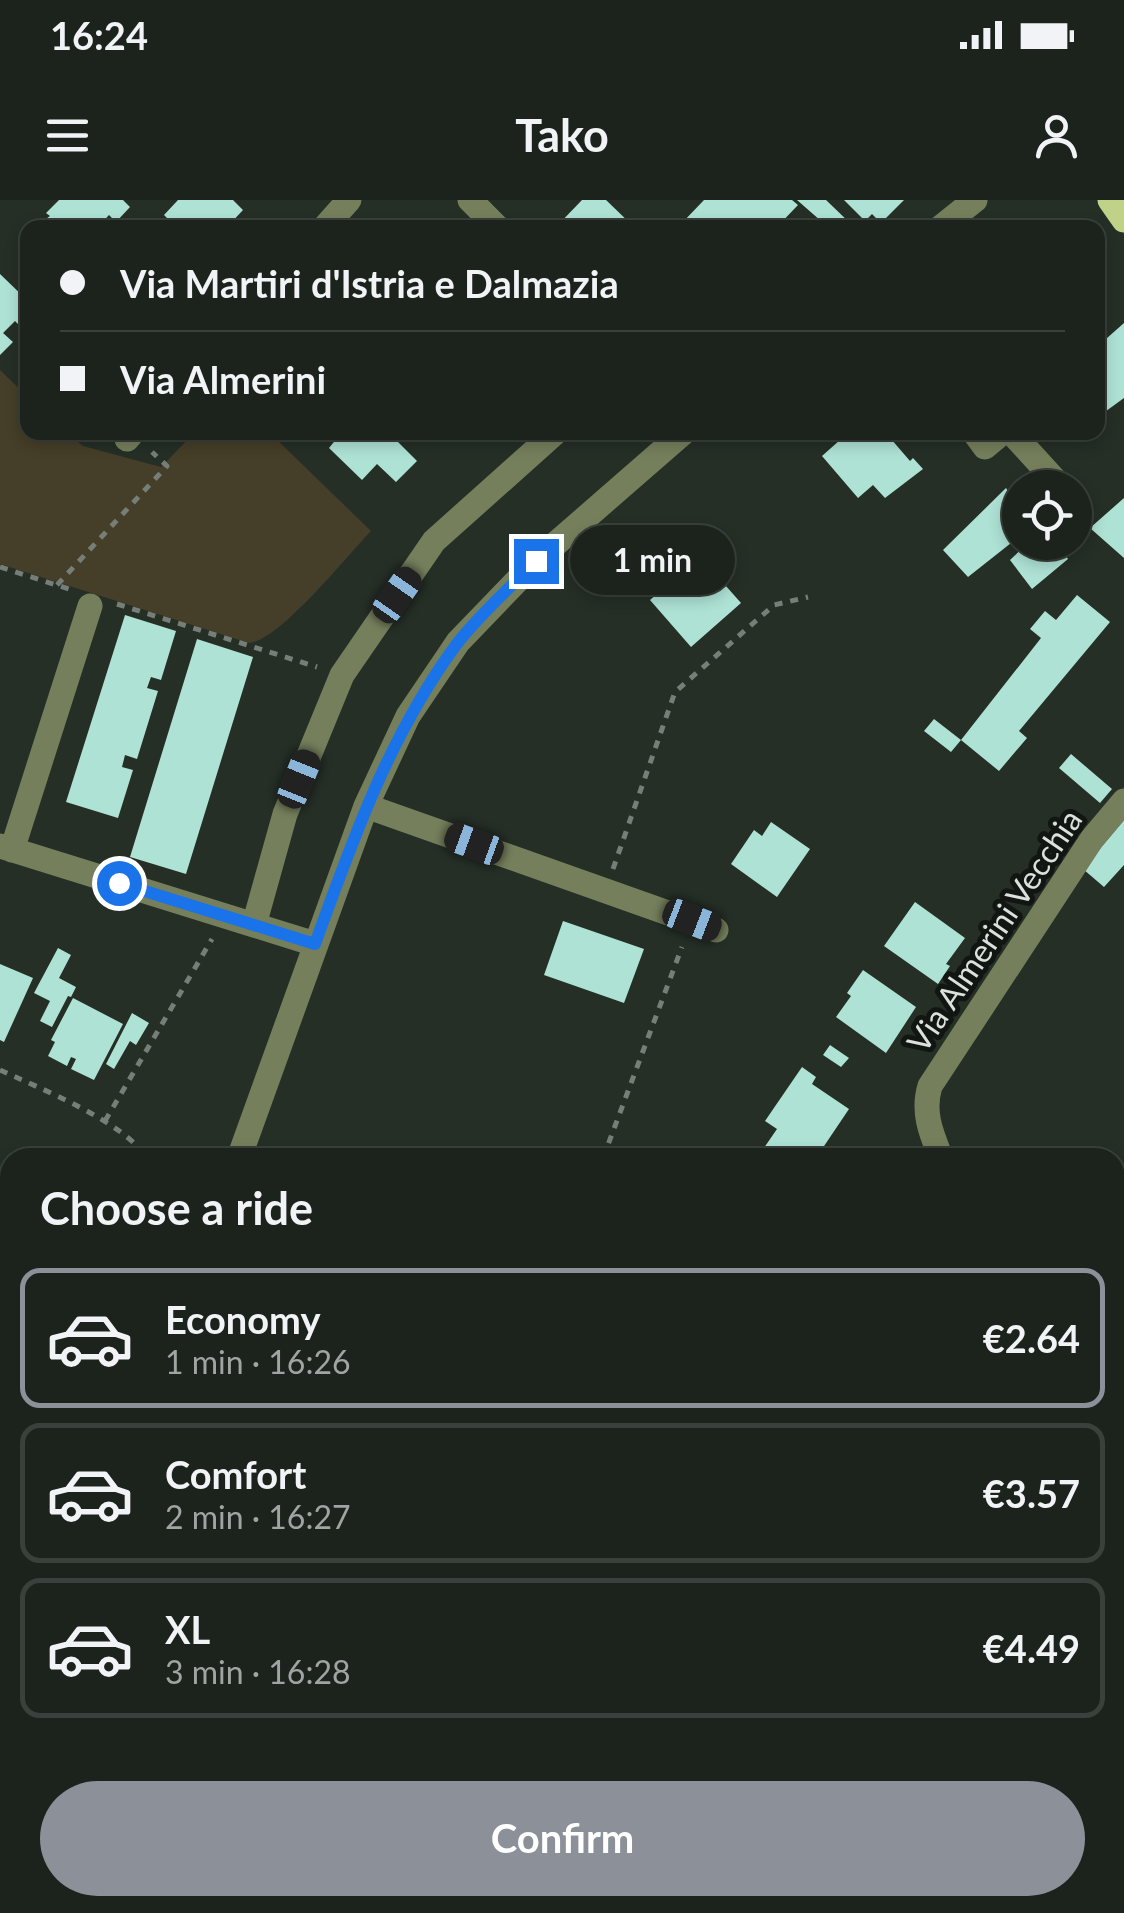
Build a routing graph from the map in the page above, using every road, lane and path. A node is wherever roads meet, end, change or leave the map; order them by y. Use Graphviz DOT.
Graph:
graph roads {
  1 [pos="350,200"];
  2 [pos="470,200"];
  3 [pos="974,200"];
  4 [pos="1110,200"];
  5 [pos="331,220"];
  6 [pos="490,220"];
  7 [pos="950,220"];
  8 [pos="1124,220"];
  9 [pos="137,440"];
  10 [pos="547,440"];
  11 [pos="675,440"];
  12 [pos="1018,440"];
  13 [pos="1046,470"];
  14 [pos="0,567"];
  15 [pos="58,585"];
  16 [pos="808,597"];
  17 [pos="92,600"];
  18 [pos="342,675"];
  19 [pos="1124,801"];
  20 [pos="366,806"];
  21 [pos="6,848"];
  22 [pos="606,890"];
  23 [pos="226,916"];
  24 [pos="254,925"];
  25 [pos="704,925"];
  26 [pos="315,944"];
  27 [pos="0,1070"];
  28 [pos="105,1121"];
  29 [pos="138,1148"];
  30 [pos="243,1148"];
  31 [pos="607,1148"];
  32 [pos="939,1148"];
  1 -- 5 [label="street"];
  2 -- 6 [label="street"];
  3 -- 7 [label="street"];
  4 -- 8 [label="main road"];
  9 -- 15 [label="path"];
  10 -- 18 [label="street"];
  11 -- 20 [label="street"];
  12 -- 13 [label="street"];
  14 -- 15 [label="path"];
  15 -- 17 [label="path"];
  16 -- 22 [label="path"];
  17 -- 18 [label="path"];
  17 -- 21 [label="street"];
  18 -- 24 [label="street"];
  19 -- 32 [label="street, Via Almerini Vecchia"];
  20 -- 22 [label="street"];
  20 -- 26 [label="street"];
  21 -- 23 [label="street"];
  22 -- 25 [label="street"];
  23 -- 24 [label="street"];
  23 -- 28 [label="path"];
  24 -- 26 [label="street"];
  25 -- 31 [label="path"];
  26 -- 30 [label="street"];
  27 -- 28 [label="path"];
  28 -- 29 [label="path"];
}
